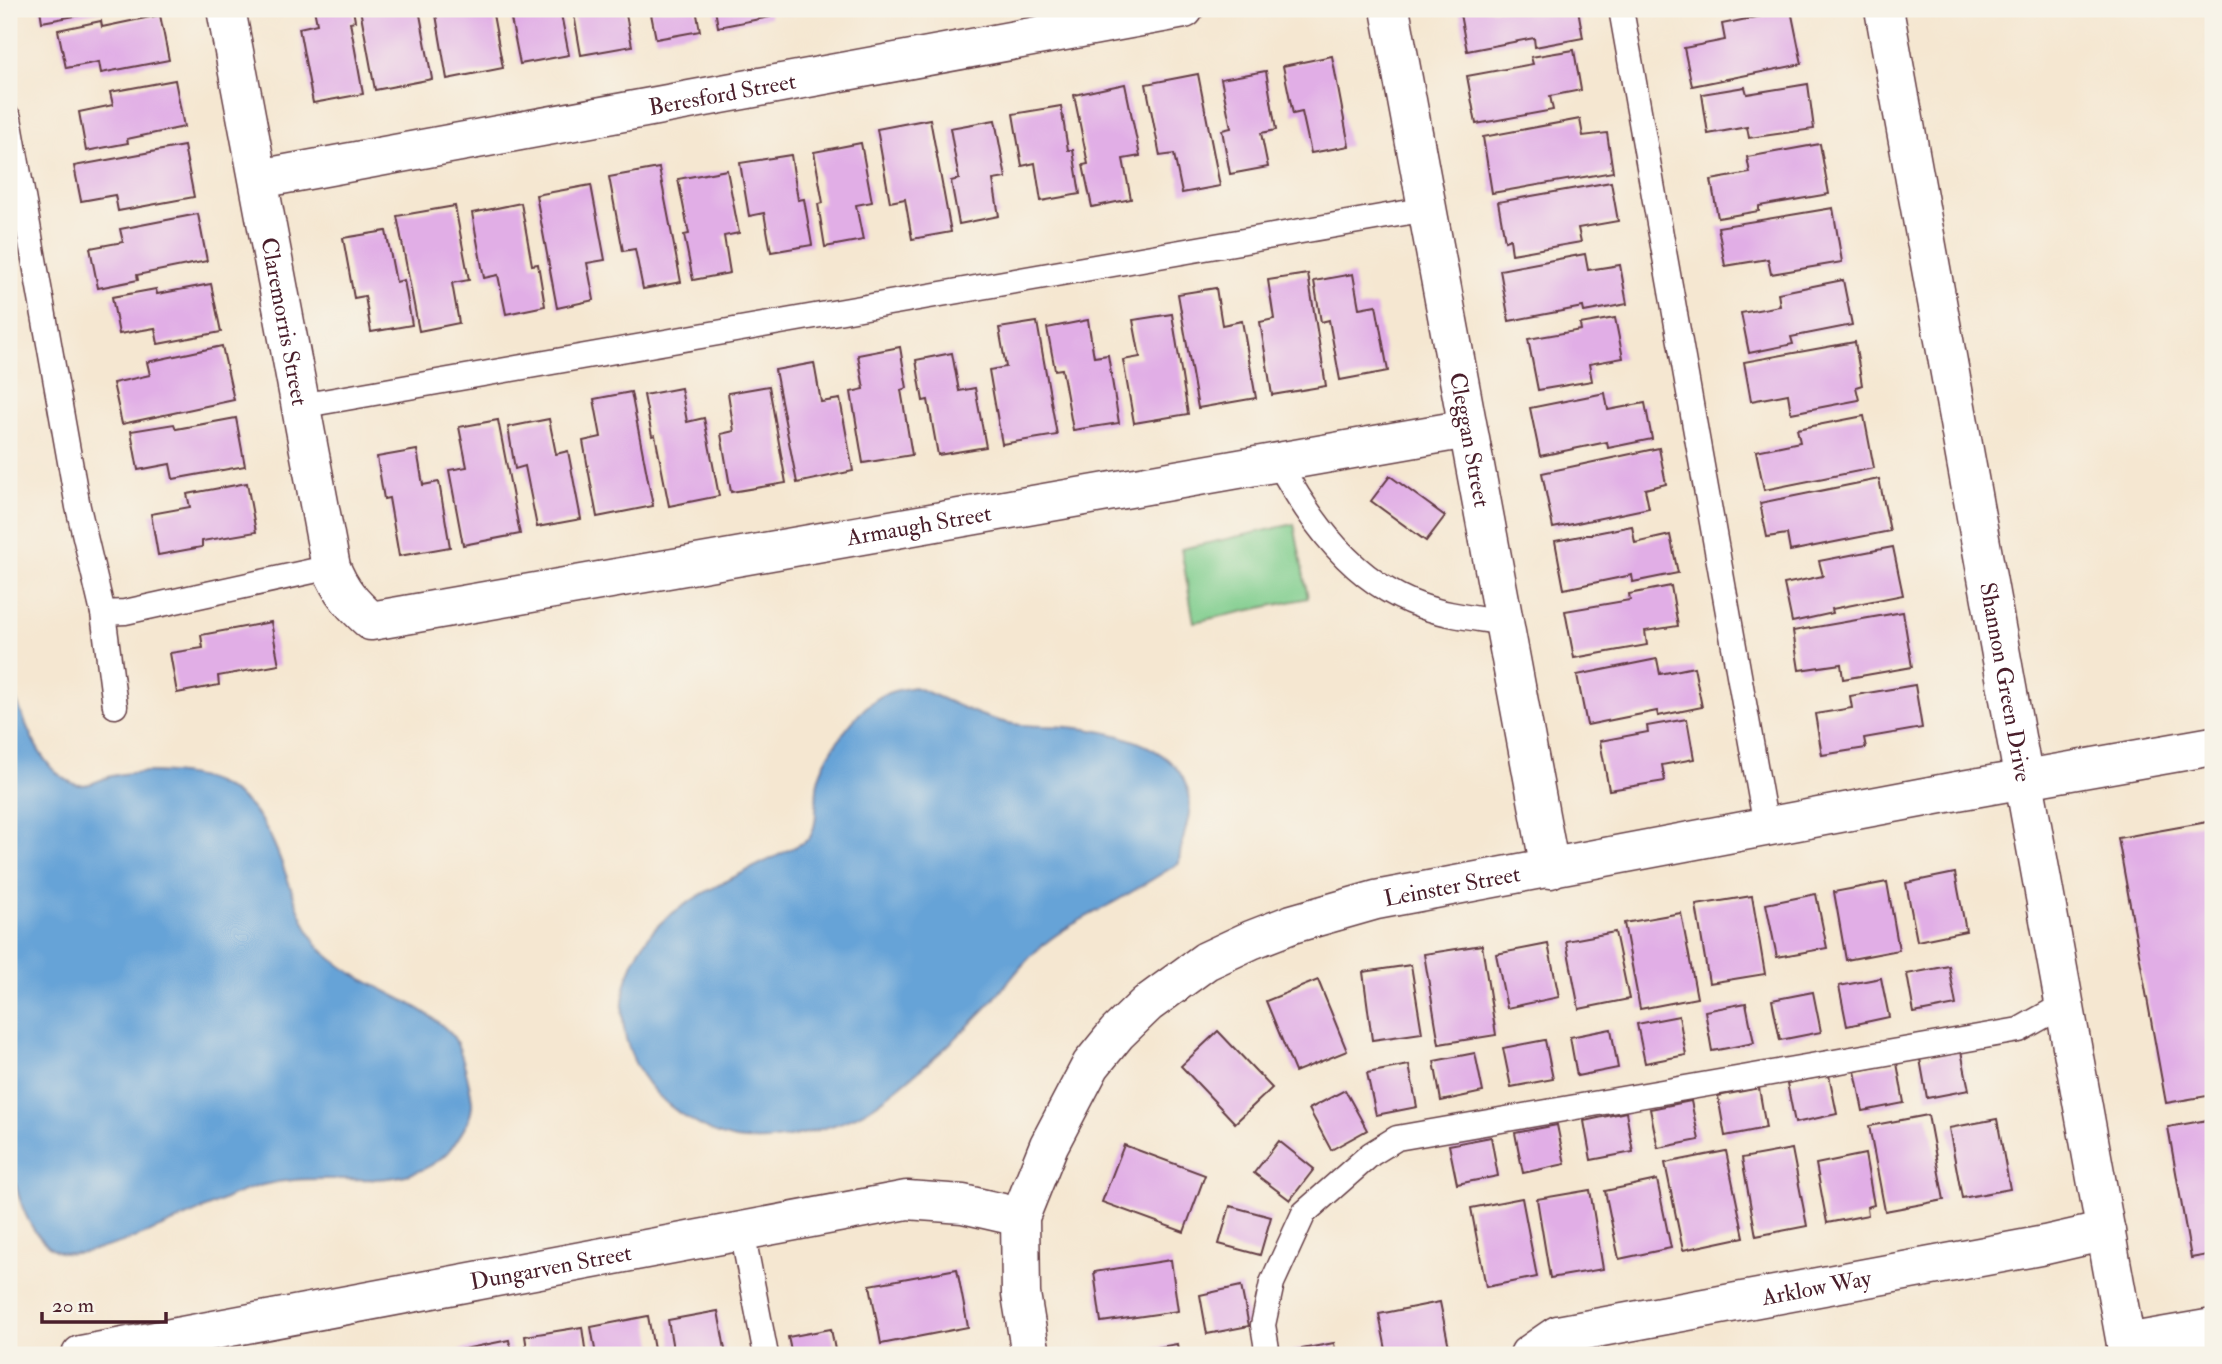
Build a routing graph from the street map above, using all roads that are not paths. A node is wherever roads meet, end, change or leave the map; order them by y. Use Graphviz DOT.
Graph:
graph roads {
  1 [pos="226,9"];
  2 [pos="1184,9"];
  3 [pos="1390,9"];
  4 [pos="1621,9"];
  5 [pos="1884,9"];
  6 [pos="9,118"];
  7 [pos="259,179"];
  8 [pos="1427,209"];
  9 [pos="300,406"];
  10 [pos="1467,429"];
  11 [pos="1278,462"];
  12 [pos="331,568"];
  13 [pos="103,613"];
  14 [pos="371,621"];
  15 [pos="1505,623"];
  16 [pos="115,706"];
  17 [pos="2213,746"];
  18 [pos="2024,780"];
  19 [pos="1766,827"];
  20 [pos="1550,869"];
  21 [pos="2065,1004"];
  22 [pos="1020,1217"];
  23 [pos="742,1231"];
  24 [pos="2106,1231"];
  25 [pos="2213,1328"];
  26 [pos="2127,1349"];
  27 [pos="81,1355"];
  28 [pos="766,1355"];
  29 [pos="1031,1355"];
  30 [pos="1268,1355"];
  31 [pos="1529,1355"];
  1 -- 7 [label="street, Claremorris Street"];
  2 -- 7 [label="street, Beresford Street"];
  3 -- 8 [label="street, Cleggan Street"];
  4 -- 19 [label="lane"];
  5 -- 18 [label="street, Shannon Green Drive"];
  6 -- 13 [label="lane"];
  7 -- 9 [label="street, Claremorris Street"];
  8 -- 9 [label="lane"];
  8 -- 10 [label="street, Cleggan Street"];
  9 -- 12 [label="street, Claremorris Street"];
  10 -- 11 [label="street, Armaugh Street"];
  10 -- 15 [label="street, Cleggan Street"];
  11 -- 14 [label="street, Armaugh Street"];
  11 -- 15 [label="lane"];
  12 -- 13 [label="lane"];
  12 -- 14 [label="street, Claremorris Street"];
  13 -- 16 [label="lane"];
  15 -- 20 [label="street, Cleggan Street"];
  17 -- 18 [label="street, Leinster Street"];
  18 -- 19 [label="street, Leinster Street"];
  18 -- 21 [label="street, Shannon Green Drive"];
  19 -- 20 [label="street, Leinster Street"];
  20 -- 22 [label="street, Leinster Street"];
  21 -- 24 [label="street, Shannon Green Drive"];
  21 -- 30 [label="lane"];
  22 -- 23 [label="street, Dungarven Street"];
  22 -- 29 [label="street"];
  23 -- 27 [label="street, Dungarven Street"];
  23 -- 28 [label="lane"];
  24 -- 26 [label="street, Shannon Green Drive"];
  24 -- 31 [label="street, Arklow Way"];
  25 -- 26 [label="street"];
}
